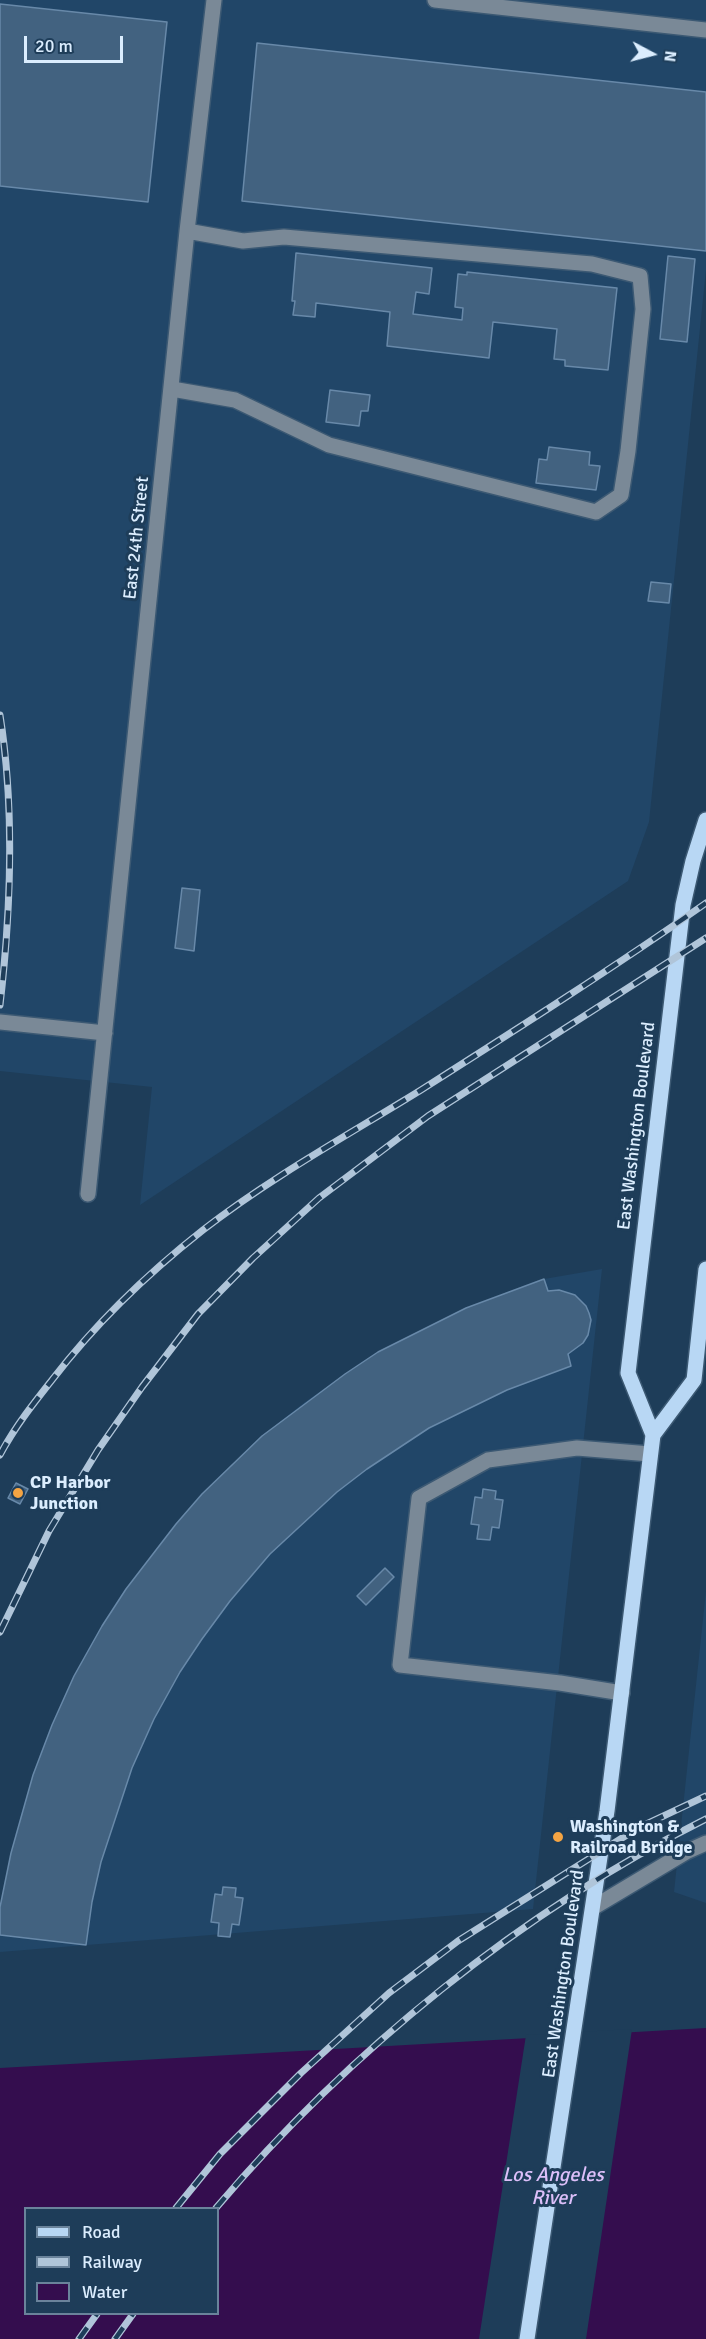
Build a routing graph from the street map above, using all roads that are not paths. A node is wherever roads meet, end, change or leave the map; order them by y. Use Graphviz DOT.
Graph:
graph roads {
  1 [pos="214,0"];
  2 [pos="435,0"];
  3 [pos="706,30"];
  4 [pos="187,231"];
  5 [pos="172,389"];
  6 [pos="706,820"];
  7 [pos="0,1022"];
  8 [pos="105,1033"];
  9 [pos="88,1194"];
  10 [pos="706,1269"];
  11 [pos="653,1435"];
  12 [pos="650,1454"];
  13 [pos="622,1693"];
  14 [pos="706,1843"];
  15 [pos="594,1907"];
  16 [pos="527,2339"];
  1 -- 4 [label="street, East 24th Street"];
  2 -- 3 [label="street"];
  4 -- 5 [label="street, East 24th Street"];
  4 -- 5 [label="street"];
  5 -- 8 [label="street, East 24th Street"];
  6 -- 11 [label="main road, East Washington Boulevard"];
  7 -- 8 [label="street"];
  8 -- 9 [label="street, East 24th Street"];
  10 -- 11 [label="main road, East Washington Boulevard"];
  11 -- 12 [label="main road, East Washington Boulevard"];
  12 -- 13 [label="main road, East Washington Boulevard"];
  12 -- 13 [label="street"];
  13 -- 15 [label="main road, East Washington Boulevard"];
  14 -- 15 [label="street"];
  15 -- 16 [label="main road, East Washington Boulevard"];
}
